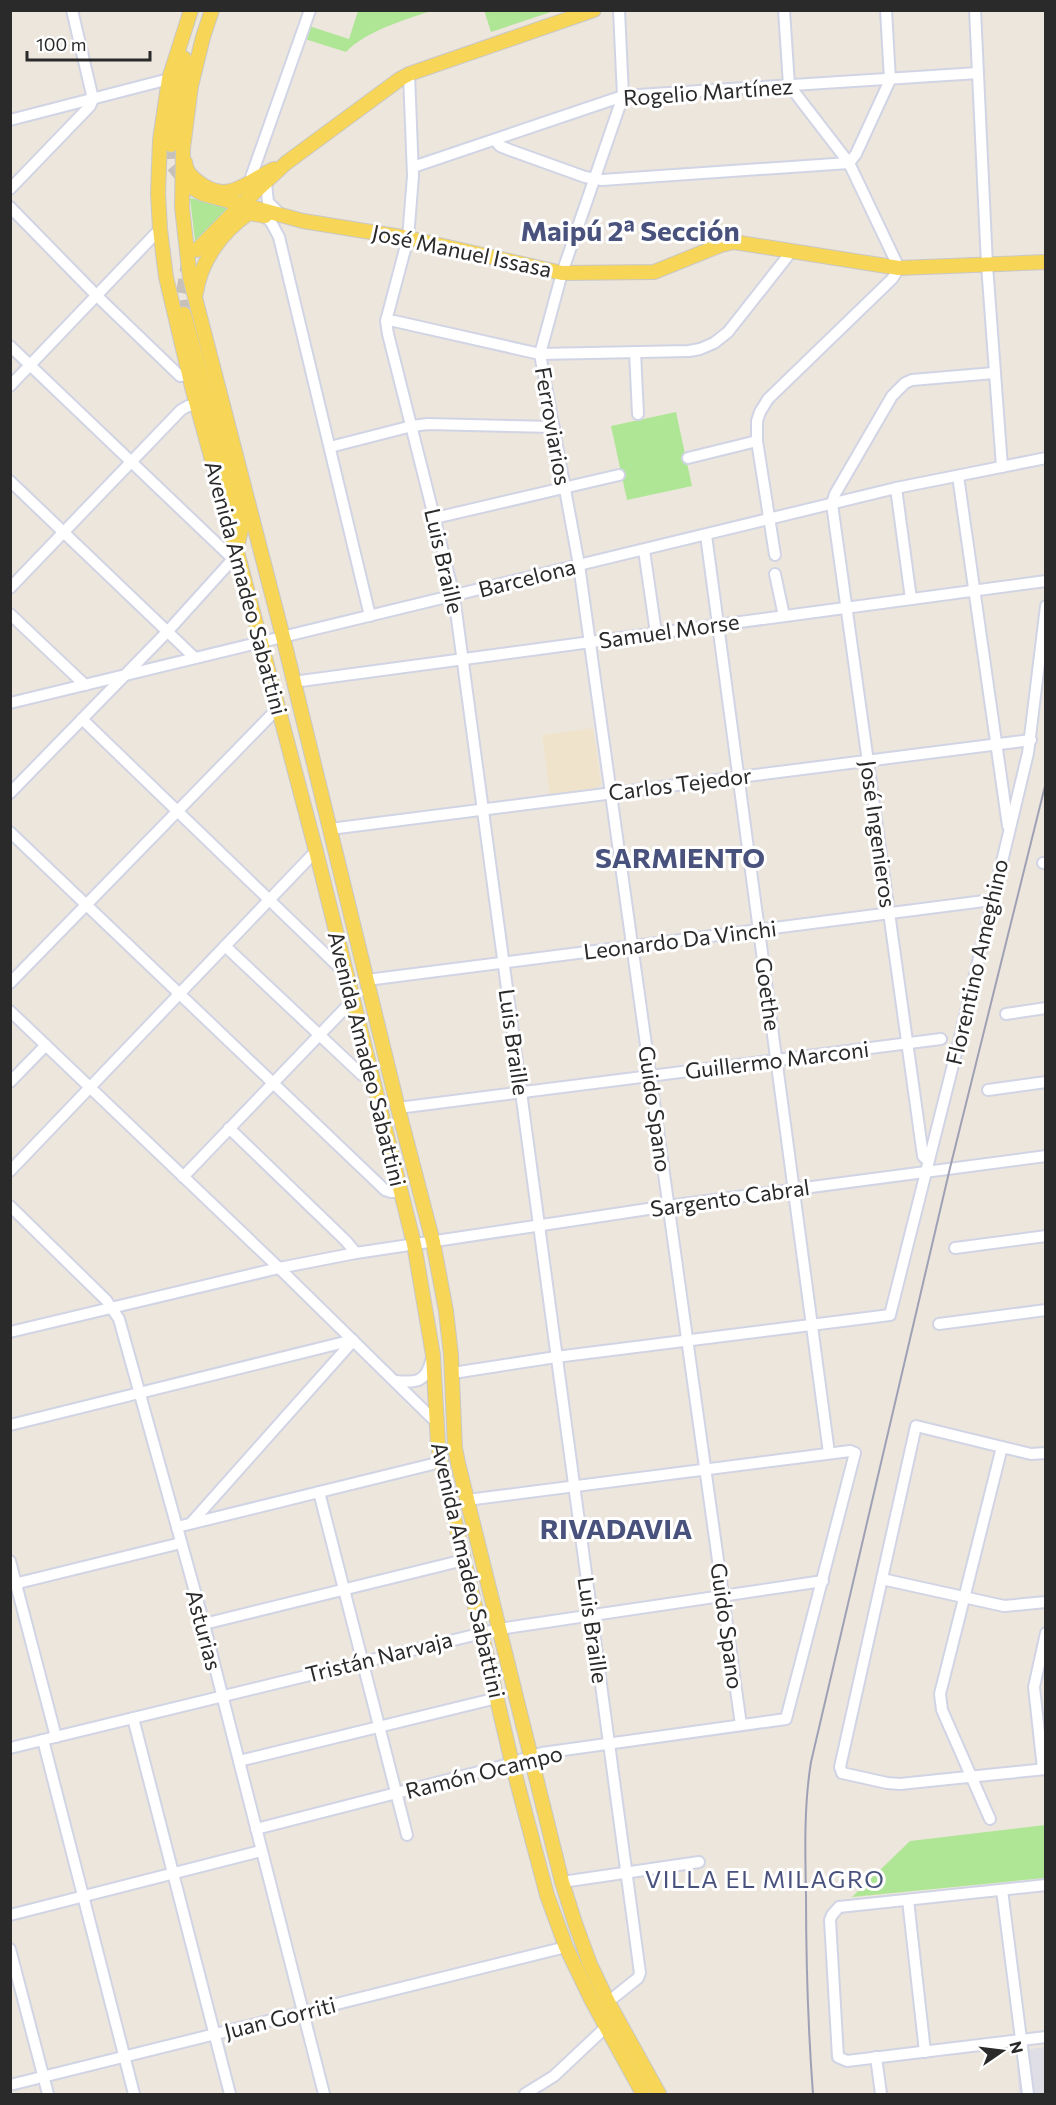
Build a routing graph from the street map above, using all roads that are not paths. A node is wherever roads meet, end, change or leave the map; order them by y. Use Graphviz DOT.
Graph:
graph roads {
  1 [pos="72,10"];
  2 [pos="191,10"];
  3 [pos="200,10"];
  4 [pos="212,10"];
  5 [pos="310,10"];
  6 [pos="594,10"];
  7 [pos="619,10"];
  8 [pos="784,10"];
  9 [pos="886,10"];
  10 [pos="975,10"];
  11 [pos="409,74"];
  12 [pos="978,74"];
  13 [pos="169,79"];
  14 [pos="890,80"];
  15 [pos="789,85"];
  16 [pos="623,96"];
  17 [pos="93,99"];
  18 [pos="10,120"];
  19 [pos="495,140"];
  20 [pos="177,146"];
  21 [pos="261,151"];
  22 [pos="286,163"];
  23 [pos="849,163"];
  24 [pos="413,167"];
  25 [pos="593,179"];
  26 [pos="249,183"];
  27 [pos="266,183"];
  28 [pos="10,189"];
  29 [pos="194,189"];
  30 [pos="242,204"];
  31 [pos="10,207"];
  32 [pos="276,216"];
  33 [pos="160,229"];
  34 [pos="279,237"];
  35 [pos="408,238"];
  36 [pos="197,250"];
  37 [pos="791,252"];
  38 [pos="1046,261"];
  39 [pos="987,265"];
  40 [pos="899,268"];
  41 [pos="562,273"];
  42 [pos="97,296"];
  43 [pos="195,300"];
  44 [pos="184,314"];
  45 [pos="386,321"];
  46 [pos="10,346"];
  47 [pos="635,352"];
  48 [pos="540,354"];
  49 [pos="31,365"];
  50 [pos="994,373"];
  51 [pos="189,375"];
  52 [pos="10,386"];
  53 [pos="197,405"];
  54 [pos="638,414"];
  55 [pos="412,426"];
  56 [pos="554,427"];
  57 [pos="757,441"];
  58 [pos="330,447"];
  59 [pos="688,458"];
  60 [pos="1046,458"];
  61 [pos="131,460"];
  62 [pos="1002,467"];
  63 [pos="619,475"];
  64 [pos="958,476"];
  65 [pos="10,481"];
  66 [pos="565,487"];
  67 [pos="896,488"];
  68 [pos="832,504"];
  69 [pos="435,518"];
  70 [pos="770,519"];
  71 [pos="63,532"];
  72 [pos="706,535"];
  73 [pos="644,550"];
  74 [pos="775,555"];
  75 [pos="236,556"];
  76 [pos="579,565"];
  77 [pos="775,574"];
  78 [pos="1046,581"];
  79 [pos="10,588"];
  80 [pos="974,591"];
  81 [pos="454,596"];
  82 [pos="910,599"];
  83 [pos="1046,606"];
  84 [pos="846,608"];
  85 [pos="10,614"];
  86 [pos="370,616"];
  87 [pos="784,616"];
  88 [pos="718,624"];
  89 [pos="167,632"];
  90 [pos="656,633"];
  91 [pos="283,637"];
  92 [pos="590,642"];
  93 [pos="261,643"];
  94 [pos="195,658"];
  95 [pos="463,659"];
  96 [pos="125,675"];
  97 [pos="293,682"];
  98 [pos="85,685"];
  99 [pos="10,703"];
  100 [pos="278,708"];
  101 [pos="82,719"];
  102 [pos="1031,740"];
  103 [pos="996,744"];
  104 [pos="868,761"];
  105 [pos="739,777"];
  106 [pos="10,793"];
  107 [pos="611,793"];
  108 [pos="483,809"];
  109 [pos="177,810"];
  110 [pos="330,829"];
  111 [pos="10,832"];
  112 [pos="1009,832"];
  113 [pos="316,851"];
  114 [pos="269,900"];
  115 [pos="992,900"];
  116 [pos="87,904"];
  117 [pos="889,913"];
  118 [pos="759,930"];
  119 [pos="225,946"];
  120 [pos="632,946"];
  121 [pos="503,962"];
  122 [pos="345,973"];
  123 [pos="367,980"];
  124 [pos="10,983"];
  125 [pos="180,993"];
  126 [pos="352,1001"];
  127 [pos="1046,1008"];
  128 [pos="10,1011"];
  129 [pos="1006,1014"];
  130 [pos="320,1035"];
  131 [pos="941,1039"];
  132 [pos="908,1044"];
  133 [pos="46,1045"];
  134 [pos="777,1060"];
  135 [pos="650,1076"];
  136 [pos="372,1079"];
  137 [pos="10,1082"];
  138 [pos="274,1082"];
  139 [pos="1046,1082"];
  140 [pos="90,1088"];
  141 [pos="988,1090"];
  142 [pos="521,1093"];
  143 [pos="398,1108"];
  144 [pos="229,1128"];
  145 [pos="1046,1156"];
  146 [pos="927,1166"];
  147 [pos="10,1171"];
  148 [pos="183,1176"];
  149 [pos="794,1189"];
  150 [pos="401,1192"];
  151 [pos="10,1206"];
  152 [pos="668,1206"];
  153 [pos="539,1227"];
  154 [pos="1046,1236"];
  155 [pos="433,1242"];
  156 [pos="414,1244"];
  157 [pos="955,1248"];
  158 [pos="356,1253"];
  159 [pos="279,1268"];
  160 [pos="113,1308"];
  161 [pos="1046,1310"];
  162 [pos="939,1324"];
  163 [pos="812,1325"];
  164 [pos="10,1332"];
  165 [pos="353,1340"];
  166 [pos="687,1341"];
  167 [pos="433,1355"];
  168 [pos="556,1357"];
  169 [pos="453,1373"];
  170 [pos="396,1381"];
  171 [pos="140,1394"];
  172 [pos="436,1423"];
  173 [pos="10,1425"];
  174 [pos="1002,1447"];
  175 [pos="1046,1453"];
  176 [pos="829,1454"];
  177 [pos="441,1462"];
  178 [pos="705,1469"];
  179 [pos="574,1486"];
  180 [pos="319,1492"];
  181 [pos="467,1500"];
  182 [pos="192,1522"];
  183 [pos="177,1527"];
  184 [pos="181,1543"];
  185 [pos="464,1560"];
  186 [pos="10,1561"];
  187 [pos="882,1580"];
  188 [pos="823,1581"];
  189 [pos="13,1584"];
  190 [pos="344,1589"];
  191 [pos="723,1595"];
  192 [pos="964,1597"];
  193 [pos="1046,1602"];
  194 [pos="591,1615"];
  195 [pos="204,1624"];
  196 [pos="499,1629"];
  197 [pos="480,1632"];
  198 [pos="1046,1634"];
  199 [pos="363,1661"];
  200 [pos="222,1695"];
  201 [pos="496,1698"];
  202 [pos="133,1718"];
  203 [pos="741,1725"];
  204 [pos="379,1727"];
  205 [pos="56,1737"];
  206 [pos="43,1740"];
  207 [pos="609,1744"];
  208 [pos="10,1748"];
  209 [pos="532,1756"];
  210 [pos="239,1761"];
  211 [pos="512,1764"];
  212 [pos="1044,1769"];
  213 [pos="971,1777"];
  214 [pos="396,1794"];
  215 [pos="990,1819"];
  216 [pos="256,1829"];
  217 [pos="407,1835"];
  218 [pos="261,1851"];
  219 [pos="699,1862"];
  220 [pos="626,1872"];
  221 [pos="174,1874"];
  222 [pos="562,1882"];
  223 [pos="1046,1885"];
  224 [pos="1002,1890"];
  225 [pos="83,1897"];
  226 [pos="908,1900"];
  227 [pos="551,1906"];
  228 [pos="10,1915"];
  229 [pos="566,1947"];
  230 [pos="10,1949"];
  231 [pos="550,1951"];
  232 [pos="608,2002"];
  233 [pos="302,2013"];
  234 [pos="613,2030"];
  235 [pos="215,2034"];
  236 [pos="1046,2037"];
  237 [pos="1021,2040"];
  238 [pos="925,2052"];
  239 [pos="125,2057"];
  240 [pos="876,2057"];
  241 [pos="634,2064"];
  242 [pos="44,2077"];
  243 [pos="10,2085"];
  244 [pos="48,2094"];
  245 [pos="134,2094"];
  246 [pos="230,2094"];
  247 [pos="324,2094"];
  248 [pos="525,2094"];
  249 [pos="643,2094"];
  250 [pos="660,2094"];
  251 [pos="881,2094"];
  252 [pos="1028,2094"];
  1 -- 17 [label="street"];
  2 -- 13 [label="main road, Avenida Amadeo Sabattini"];
  3 -- 20 [label="main road"];
  4 -- 20 [label="main road, Avenida Amadeo Sabattini"];
  5 -- 21 [label="street"];
  6 -- 11 [label="main road"];
  7 -- 16 [label="street, Ferroviarios"];
  8 -- 15 [label="street"];
  9 -- 14 [label="street"];
  10 -- 12 [label="street"];
  11 -- 22 [label="main road"];
  11 -- 24 [label="street, Luis Braille"];
  12 -- 14 [label="street, Rogelio Martínez"];
  12 -- 39 [label="street"];
  13 -- 17 [label="street"];
  13 -- 33 [label="main road, Avenida Amadeo Sabattini"];
  14 -- 15 [label="street, Rogelio Martínez"];
  14 -- 23 [label="street"];
  15 -- 16 [label="street, Rogelio Martínez"];
  15 -- 23 [label="street"];
  16 -- 19 [label="street, Rogelio Martínez"];
  16 -- 25 [label="street, Ferroviarios"];
  17 -- 18 [label="street"];
  17 -- 28 [label="street"];
  19 -- 24 [label="street, Rogelio Martínez"];
  19 -- 25 [label="street"];
  20 -- 26 [label="main road"];
  20 -- 43 [label="main road, Avenida Amadeo Sabattini"];
  21 -- 22 [label="street"];
  21 -- 26 [label="street"];
  22 -- 26 [label="main road"];
  22 -- 27 [label="main road"];
  23 -- 25 [label="street"];
  23 -- 40 [label="street"];
  24 -- 35 [label="street, Luis Braille"];
  25 -- 41 [label="street, Ferroviarios"];
  27 -- 30 [label="main road"];
  27 -- 32 [label="street"];
  29 -- 30 [label="main road, José Manuel Issasa"];
  30 -- 32 [label="main road, José Manuel Issasa"];
  30 -- 36 [label="main road"];
  31 -- 42 [label="street"];
  32 -- 34 [label="street"];
  32 -- 34 [label="street"];
  32 -- 35 [label="main road, José Manuel Issasa"];
  32 -- 43 [label="main road"];
  33 -- 42 [label="street"];
  33 -- 51 [label="main road, Avenida Amadeo Sabattini"];
  34 -- 58 [label="street"];
  35 -- 41 [label="main road, José Manuel Issasa"];
  35 -- 45 [label="street, Luis Braille"];
  37 -- 40 [label="main road, José Manuel Issasa"];
  37 -- 41 [label="main road, José Manuel Issasa"];
  37 -- 47 [label="street"];
  38 -- 39 [label="main road, José Manuel Issasa"];
  39 -- 40 [label="main road, José Manuel Issasa"];
  39 -- 50 [label="street"];
  40 -- 57 [label="street"];
  41 -- 48 [label="street, Ferroviarios"];
  42 -- 49 [label="street"];
  42 -- 51 [label="street"];
  43 -- 91 [label="main road, Avenida Amadeo Sabattini"];
  44 -- 75 [label="main road"];
  45 -- 48 [label="street"];
  45 -- 55 [label="street, Luis Braille"];
  46 -- 49 [label="street"];
  47 -- 48 [label="street"];
  47 -- 54 [label="street"];
  48 -- 56 [label="street, Ferroviarios"];
  49 -- 52 [label="street"];
  49 -- 61 [label="street"];
  50 -- 62 [label="street"];
  50 -- 68 [label="street"];
  51 -- 53 [label="main road, Avenida Amadeo Sabattini"];
  53 -- 61 [label="street"];
  53 -- 75 [label="main road, Avenida Amadeo Sabattini"];
  55 -- 56 [label="street"];
  55 -- 58 [label="street"];
  55 -- 69 [label="street, Luis Braille"];
  56 -- 66 [label="street, Ferroviarios"];
  57 -- 59 [label="street"];
  57 -- 70 [label="street"];
  58 -- 86 [label="street"];
  60 -- 62 [label="street, Barcelona"];
  61 -- 71 [label="street"];
  61 -- 75 [label="street"];
  62 -- 64 [label="street, Barcelona"];
  63 -- 66 [label="street"];
  64 -- 67 [label="street, Barcelona"];
  64 -- 80 [label="street"];
  65 -- 71 [label="street"];
  66 -- 69 [label="street"];
  66 -- 76 [label="street, Ferroviarios"];
  67 -- 68 [label="street, Barcelona"];
  67 -- 82 [label="street"];
  68 -- 70 [label="street, Barcelona"];
  68 -- 84 [label="street, José Ingenieros"];
  69 -- 81 [label="street, Luis Braille"];
  70 -- 72 [label="street, Barcelona"];
  70 -- 74 [label="street"];
  71 -- 79 [label="street"];
  71 -- 89 [label="street"];
  72 -- 73 [label="street, Barcelona"];
  72 -- 88 [label="street, Goethe"];
  73 -- 76 [label="street, Barcelona"];
  73 -- 90 [label="street"];
  75 -- 89 [label="street"];
  75 -- 93 [label="main road, Avenida Amadeo Sabattini"];
  76 -- 81 [label="street, Barcelona"];
  76 -- 92 [label="street, Guido Spano"];
  77 -- 87 [label="street"];
  78 -- 80 [label="street, Samuel Morse"];
  80 -- 82 [label="street, Samuel Morse"];
  80 -- 103 [label="street"];
  81 -- 86 [label="street, Barcelona"];
  81 -- 95 [label="street, Luis Braille"];
  82 -- 84 [label="street, Samuel Morse"];
  83 -- 102 [label="street, Florentino Ameghino"];
  84 -- 87 [label="street, Samuel Morse"];
  84 -- 104 [label="street, José Ingenieros"];
  85 -- 98 [label="street"];
  86 -- 91 [label="street, Barcelona"];
  87 -- 88 [label="street, Samuel Morse"];
  88 -- 90 [label="street, Samuel Morse"];
  88 -- 105 [label="street, Goethe"];
  89 -- 94 [label="street"];
  89 -- 96 [label="street"];
  90 -- 92 [label="street, Samuel Morse"];
  91 -- 93 [label="street, Barcelona"];
  91 -- 97 [label="main road, Avenida Amadeo Sabattini"];
  92 -- 95 [label="street, Samuel Morse"];
  92 -- 107 [label="street, Guido Spano"];
  93 -- 94 [label="street, Barcelona"];
  93 -- 100 [label="main road, Avenida Amadeo Sabattini"];
  94 -- 96 [label="street, Barcelona"];
  95 -- 97 [label="street, Samuel Morse"];
  95 -- 108 [label="street, Luis Braille"];
  96 -- 98 [label="street, Barcelona"];
  96 -- 101 [label="street"];
  97 -- 110 [label="main road, Avenida Amadeo Sabattini"];
  98 -- 99 [label="street, Barcelona"];
  100 -- 109 [label="street"];
  100 -- 113 [label="main road, Avenida Amadeo Sabattini"];
  101 -- 106 [label="street"];
  101 -- 109 [label="street"];
  102 -- 103 [label="street, Carlos Tejedor"];
  102 -- 112 [label="street, Florentino Ameghino"];
  103 -- 104 [label="street, Carlos Tejedor"];
  103 -- 112 [label="street"];
  104 -- 105 [label="street, Carlos Tejedor"];
  104 -- 117 [label="street, José Ingenieros"];
  105 -- 107 [label="street, Carlos Tejedor"];
  105 -- 118 [label="street, Goethe"];
  107 -- 108 [label="street, Carlos Tejedor"];
  107 -- 120 [label="street, Guido Spano"];
  108 -- 110 [label="street, Carlos Tejedor"];
  108 -- 121 [label="street, Luis Braille"];
  109 -- 114 [label="street"];
  109 -- 116 [label="street"];
  110 -- 123 [label="main road, Avenida Amadeo Sabattini"];
  111 -- 116 [label="street"];
  112 -- 115 [label="street, Florentino Ameghino"];
  113 -- 114 [label="street"];
  113 -- 122 [label="main road, Avenida Amadeo Sabattini"];
  114 -- 119 [label="street"];
  114 -- 122 [label="street"];
  115 -- 117 [label="street, Leonardo Da Vinchi"];
  115 -- 146 [label="street, Florentino Ameghino"];
  116 -- 124 [label="street"];
  116 -- 125 [label="street"];
  117 -- 118 [label="street, Leonardo Da Vinchi"];
  117 -- 132 [label="street, José Ingenieros"];
  118 -- 120 [label="street, Leonardo Da Vinchi"];
  118 -- 134 [label="street, Goethe"];
  119 -- 125 [label="street"];
  119 -- 130 [label="street"];
  120 -- 121 [label="street, Leonardo Da Vinchi"];
  120 -- 135 [label="street, Guido Spano"];
  121 -- 123 [label="street, Leonardo Da Vinchi"];
  121 -- 142 [label="street, Luis Braille"];
  122 -- 126 [label="main road, Avenida Amadeo Sabattini"];
  123 -- 143 [label="main road, Avenida Amadeo Sabattini"];
  125 -- 138 [label="street"];
  125 -- 140 [label="street"];
  126 -- 130 [label="street"];
  126 -- 136 [label="main road, Avenida Amadeo Sabattini"];
  127 -- 129 [label="street"];
  128 -- 133 [label="street"];
  130 -- 136 [label="street"];
  130 -- 138 [label="street"];
  131 -- 132 [label="street, Guillermo Marconi"];
  132 -- 134 [label="street, Guillermo Marconi"];
  132 -- 146 [label="street, José Ingenieros"];
  133 -- 137 [label="street"];
  133 -- 140 [label="street"];
  134 -- 135 [label="street, Guillermo Marconi"];
  134 -- 149 [label="street, Goethe"];
  135 -- 142 [label="street, Guillermo Marconi"];
  135 -- 152 [label="street, Guido Spano"];
  136 -- 150 [label="main road, Avenida Amadeo Sabattini"];
  138 -- 144 [label="street"];
  138 -- 150 [label="street"];
  139 -- 141 [label="street"];
  140 -- 147 [label="street"];
  140 -- 148 [label="street"];
  142 -- 143 [label="street, Guillermo Marconi"];
  142 -- 153 [label="street, Luis Braille"];
  143 -- 155 [label="main road, Avenida Amadeo Sabattini"];
  144 -- 148 [label="street"];
  144 -- 158 [label="street"];
  145 -- 146 [label="street, Sargento Cabral"];
  146 -- 149 [label="street, Sargento Cabral"];
  146 -- 163 [label="street, Florentino Ameghino"];
  148 -- 159 [label="street"];
  149 -- 152 [label="street, Sargento Cabral"];
  149 -- 163 [label="street, Goethe"];
  150 -- 156 [label="main road, Avenida Amadeo Sabattini"];
  151 -- 160 [label="street, Asturias"];
  152 -- 153 [label="street, Sargento Cabral"];
  152 -- 166 [label="street, Guido Spano"];
  153 -- 155 [label="street, Sargento Cabral"];
  153 -- 168 [label="street, Luis Braille"];
  154 -- 157 [label="street"];
  155 -- 156 [label="street, Sargento Cabral"];
  155 -- 169 [label="main road, Avenida Amadeo Sabattini"];
  156 -- 158 [label="street, Sargento Cabral"];
  156 -- 167 [label="main road, Avenida Amadeo Sabattini"];
  158 -- 159 [label="street, Sargento Cabral"];
  159 -- 160 [label="street, Sargento Cabral"];
  159 -- 165 [label="street"];
  160 -- 164 [label="street, Sargento Cabral"];
  160 -- 171 [label="street, Asturias"];
  161 -- 162 [label="street"];
  163 -- 166 [label="street"];
  163 -- 176 [label="street, Goethe"];
  165 -- 170 [label="street"];
  165 -- 171 [label="street"];
  165 -- 182 [label="street"];
  166 -- 168 [label="street"];
  166 -- 178 [label="street, Guido Spano"];
  167 -- 170 [label="street"];
  167 -- 172 [label="main road, Avenida Amadeo Sabattini"];
  168 -- 169 [label="street"];
  168 -- 179 [label="street, Luis Braille"];
  169 -- 181 [label="main road, Avenida Amadeo Sabattini"];
  170 -- 172 [label="street"];
  171 -- 173 [label="street"];
  171 -- 183 [label="street, Asturias"];
  172 -- 177 [label="main road, Avenida Amadeo Sabattini"];
  174 -- 175 [label="street"];
  174 -- 187 [label="street"];
  174 -- 192 [label="street"];
  176 -- 178 [label="street"];
  176 -- 188 [label="street"];
  177 -- 180 [label="street"];
  177 -- 185 [label="main road, Avenida Amadeo Sabattini"];
  178 -- 179 [label="street"];
  178 -- 191 [label="street, Guido Spano"];
  179 -- 181 [label="street"];
  179 -- 194 [label="street, Luis Braille"];
  180 -- 182 [label="street"];
  180 -- 190 [label="street"];
  181 -- 196 [label="main road, Avenida Amadeo Sabattini"];
  182 -- 183 [label="street"];
  183 -- 184 [label="street, Asturias"];
  184 -- 189 [label="street"];
  184 -- 195 [label="street, Asturias"];
  185 -- 190 [label="street"];
  185 -- 197 [label="main road, Avenida Amadeo Sabattini"];
  186 -- 189 [label="street"];
  187 -- 192 [label="street"];
  187 -- 213 [label="street"];
  188 -- 191 [label="street, Tristán Narvaja"];
  188 -- 203 [label="street, Ramón Ocampo"];
  189 -- 205 [label="street"];
  190 -- 195 [label="street"];
  190 -- 199 [label="street"];
  191 -- 194 [label="street, Tristán Narvaja"];
  191 -- 203 [label="street, Guido Spano"];
  192 -- 193 [label="street"];
  192 -- 213 [label="street"];
  194 -- 196 [label="street, Tristán Narvaja"];
  194 -- 207 [label="street, Luis Braille"];
  195 -- 200 [label="street, Asturias"];
  196 -- 197 [label="street, Tristán Narvaja"];
  196 -- 209 [label="main road, Avenida Amadeo Sabattini"];
  197 -- 199 [label="street, Tristán Narvaja"];
  197 -- 201 [label="main road, Avenida Amadeo Sabattini"];
  198 -- 212 [label="street"];
  199 -- 200 [label="street, Tristán Narvaja"];
  199 -- 204 [label="street"];
  200 -- 202 [label="street, Tristán Narvaja"];
  200 -- 210 [label="street, Asturias"];
  201 -- 204 [label="street"];
  201 -- 211 [label="main road, Avenida Amadeo Sabattini"];
  202 -- 205 [label="street, Tristán Narvaja"];
  202 -- 221 [label="street"];
  203 -- 207 [label="street, Ramón Ocampo"];
  204 -- 210 [label="street"];
  204 -- 214 [label="street"];
  205 -- 206 [label="street, Tristán Narvaja"];
  206 -- 208 [label="street, Tristán Narvaja"];
  206 -- 225 [label="street"];
  207 -- 209 [label="street, Ramón Ocampo"];
  207 -- 220 [label="street, Luis Braille"];
  209 -- 211 [label="street, Ramón Ocampo"];
  209 -- 222 [label="main road, Avenida Amadeo Sabattini"];
  210 -- 216 [label="street, Asturias"];
  211 -- 214 [label="street, Ramón Ocampo"];
  211 -- 227 [label="main road, Avenida Amadeo Sabattini"];
  212 -- 213 [label="street"];
  213 -- 215 [label="street"];
  214 -- 216 [label="street, Ramón Ocampo"];
  214 -- 217 [label="street"];
  216 -- 218 [label="street, Asturias"];
  218 -- 221 [label="street"];
  218 -- 233 [label="street, Asturias"];
  219 -- 220 [label="street"];
  220 -- 222 [label="street"];
  220 -- 232 [label="street, Luis Braille"];
  221 -- 225 [label="street"];
  221 -- 235 [label="street"];
  222 -- 232 [label="main road, Avenida Amadeo Sabattini"];
  223 -- 224 [label="street"];
  224 -- 226 [label="street"];
  224 -- 237 [label="street"];
  225 -- 228 [label="street"];
  225 -- 239 [label="street"];
  226 -- 238 [label="street"];
  226 -- 240 [label="street"];
  227 -- 229 [label="main road, Avenida Amadeo Sabattini"];
  227 -- 231 [label="street"];
  229 -- 231 [label="street, Juan Gorriti"];
  229 -- 234 [label="main road, Avenida Amadeo Sabattini"];
  230 -- 242 [label="street"];
  231 -- 233 [label="street, Juan Gorriti"];
  232 -- 234 [label="main road, Avenida Amadeo Sabattini"];
  233 -- 235 [label="street, Juan Gorriti"];
  233 -- 247 [label="street, Asturias"];
  234 -- 241 [label="main road, Avenida Amadeo Sabattini"];
  234 -- 248 [label="street"];
  235 -- 239 [label="street, Juan Gorriti"];
  235 -- 246 [label="street"];
  236 -- 237 [label="street"];
  237 -- 238 [label="street"];
  237 -- 252 [label="street"];
  238 -- 240 [label="street"];
  239 -- 242 [label="street, Juan Gorriti"];
  239 -- 245 [label="street"];
  240 -- 251 [label="street"];
  241 -- 249 [label="main road, Avenida Amadeo Sabattini"];
  241 -- 250 [label="main road, Avenida Amadeo Sabattini"];
  242 -- 243 [label="street, Juan Gorriti"];
  242 -- 244 [label="street"];
}
